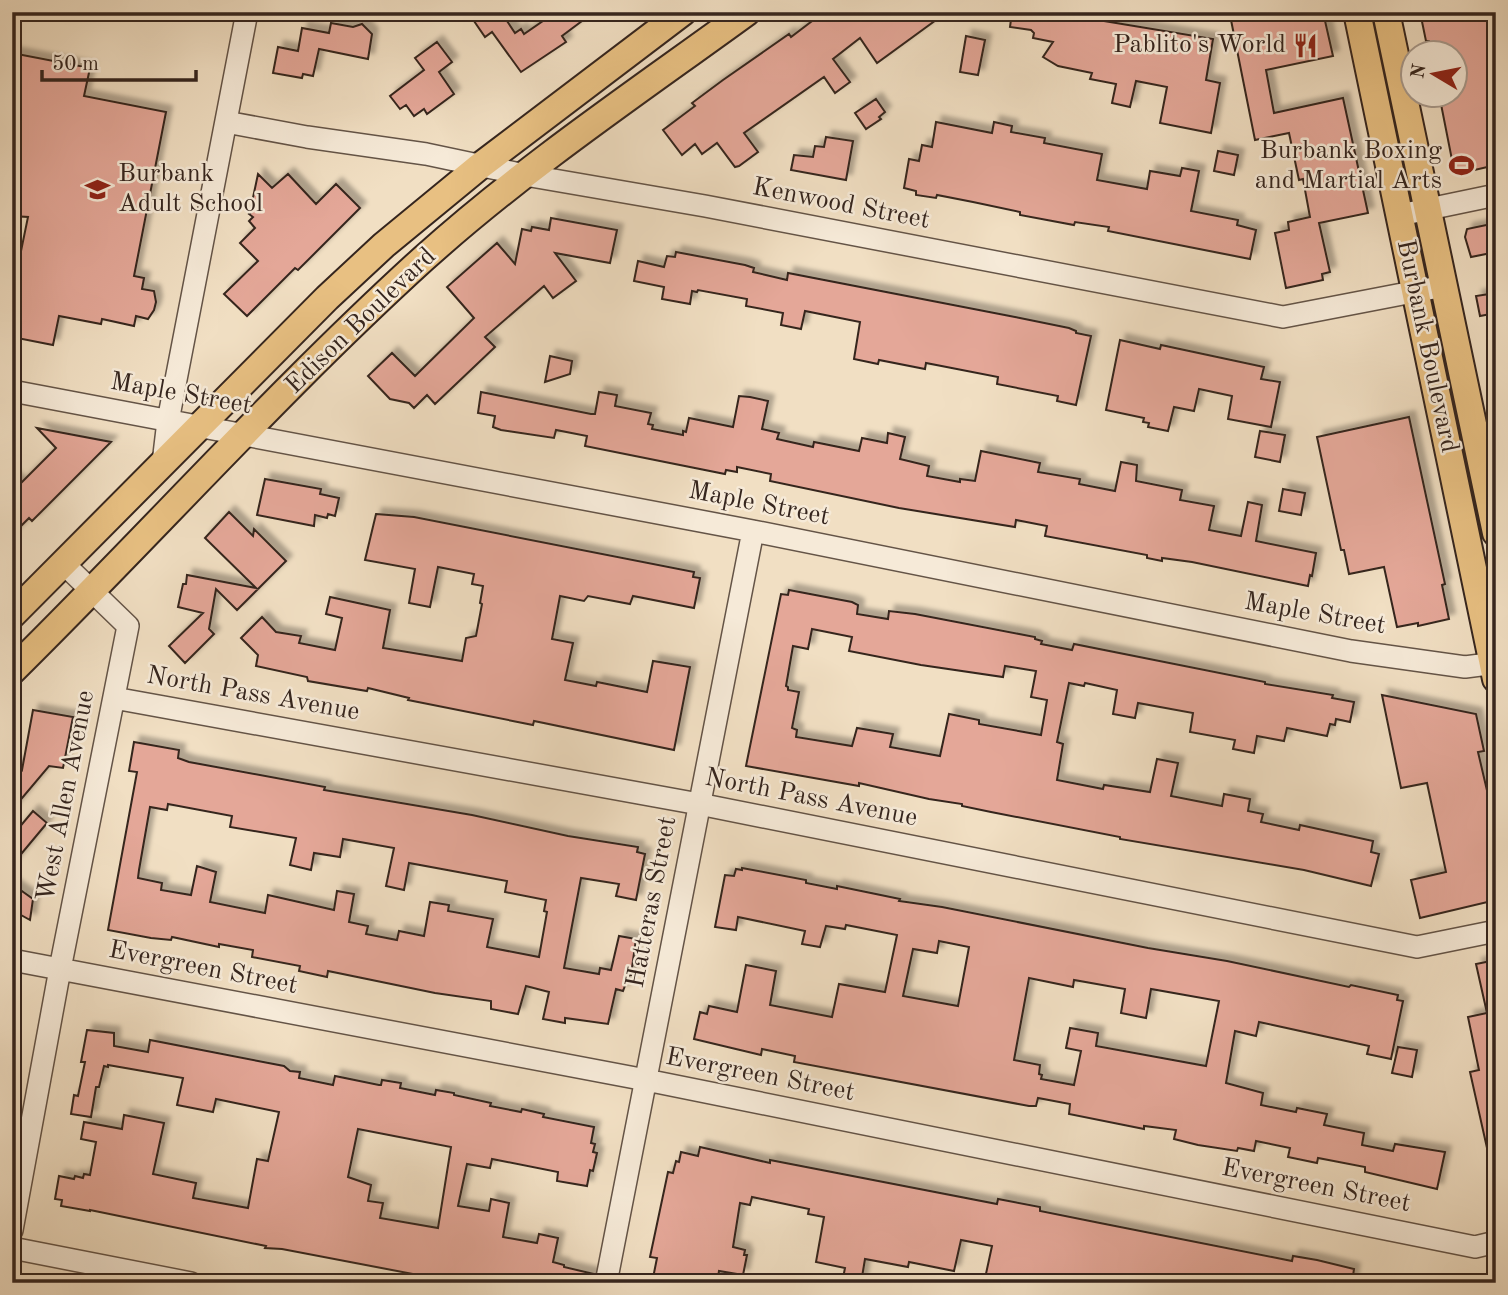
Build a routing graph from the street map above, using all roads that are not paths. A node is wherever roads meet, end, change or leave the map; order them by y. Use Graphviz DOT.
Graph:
graph roads {
  1 [pos="247,12"];
  2 [pos="682,12"];
  3 [pos="747,12"];
  4 [pos="1357,12"];
  5 [pos="1386,12"];
  6 [pos="226,122"];
  7 [pos="480,166"];
  8 [pos="524,175"];
  9 [pos="1496,195"];
  10 [pos="1428,209"];
  11 [pos="1400,215"];
  12 [pos="1444,286"];
  13 [pos="1416,292"];
  14 [pos="12,391"];
  15 [pos="168,421"];
  16 [pos="201,426"];
  17 [pos="246,433"];
  18 [pos="163,463"];
  19 [pos="1491,484"];
  20 [pos="1457,492"];
  21 [pos="752,531"];
  22 [pos="1496,533"];
  23 [pos="64,564"];
  24 [pos="93,592"];
  25 [pos="12,615"];
  26 [pos="1495,669"];
  27 [pos="12,671"];
  28 [pos="114,698"];
  29 [pos="699,804"];
  30 [pos="1496,931"];
  31 [pos="12,960"];
  32 [pos="60,969"];
  33 [pos="646,1080"];
  34 [pos="12,1230"];
  35 [pos="1496,1242"];
  36 [pos="12,1248"];
  37 [pos="191,1283"];
  38 [pos="606,1283"];
  1 -- 6 [label="street"];
  2 -- 7 [label="main road, Edison Boulevard"];
  3 -- 8 [label="main road, Edison Boulevard"];
  4 -- 11 [label="main road, Burbank Boulevard"];
  5 -- 10 [label="main road, Burbank Boulevard"];
  6 -- 7 [label="street, Kenwood Street"];
  6 -- 15 [label="street"];
  7 -- 8 [label="street, Kenwood Street"];
  7 -- 16 [label="main road, Edison Boulevard"];
  8 -- 13 [label="street, Kenwood Street"];
  8 -- 17 [label="main road, Edison Boulevard"];
  9 -- 10 [label="street"];
  10 -- 11 [label="street"];
  10 -- 12 [label="main road, Burbank Boulevard"];
  11 -- 13 [label="main road, Burbank Boulevard"];
  12 -- 13 [label="street, Kenwood Street"];
  12 -- 19 [label="main road, Burbank Boulevard"];
  13 -- 20 [label="main road, Burbank Boulevard"];
  14 -- 15 [label="street, Maple Street"];
  15 -- 16 [label="street, Maple Street"];
  15 -- 18 [label="street"];
  16 -- 17 [label="street, Maple Street"];
  16 -- 18 [label="main road, Edison Boulevard"];
  17 -- 21 [label="street, Maple Street"];
  17 -- 24 [label="main road, Edison Boulevard"];
  18 -- 23 [label="main road, Edison Boulevard"];
  19 -- 20 [label="street"];
  19 -- 22 [label="main road, Burbank Boulevard"];
  20 -- 26 [label="main road, Burbank Boulevard"];
  21 -- 26 [label="street, Maple Street"];
  21 -- 29 [label="street, Hatteras Street"];
  23 -- 24 [label="street, West Allen Avenue"];
  23 -- 25 [label="main road, Edison Boulevard"];
  24 -- 27 [label="main road, Edison Boulevard"];
  24 -- 28 [label="street, West Allen Avenue"];
  28 -- 29 [label="street, North Pass Avenue"];
  28 -- 32 [label="street, West Allen Avenue"];
  29 -- 30 [label="street, North Pass Avenue"];
  29 -- 33 [label="street, Hatteras Street"];
  31 -- 32 [label="street, Evergreen Street"];
  32 -- 33 [label="street, Evergreen Street"];
  32 -- 34 [label="street, West Allen Avenue"];
  33 -- 35 [label="street, Evergreen Street"];
  33 -- 38 [label="street, Hatteras Street"];
  36 -- 37 [label="street"];
}
